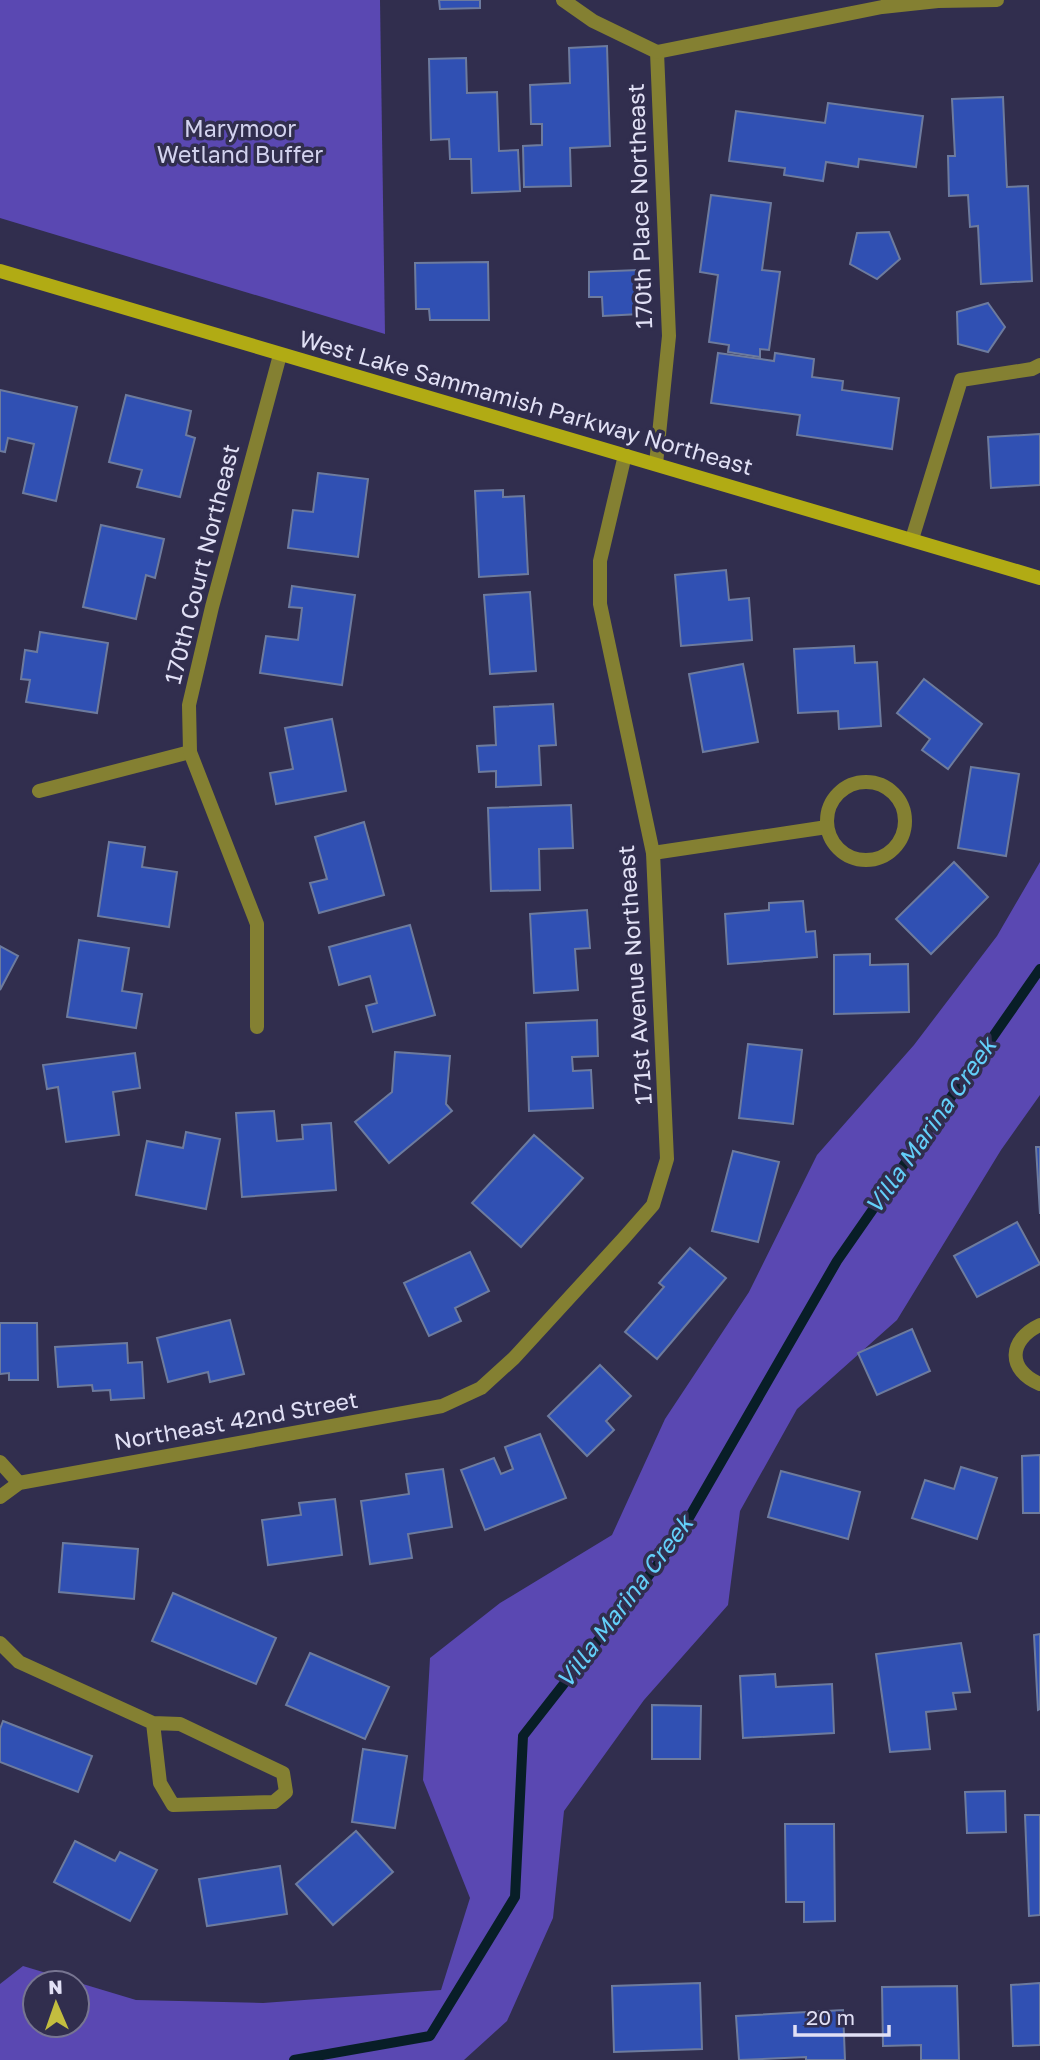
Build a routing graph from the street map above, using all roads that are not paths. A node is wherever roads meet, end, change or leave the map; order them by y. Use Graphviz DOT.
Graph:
graph roads {
  1 [pos="564,0"];
  2 [pos="998,0"];
  3 [pos="657,52"];
  4 [pos="0,271"];
  5 [pos="280,355"];
  6 [pos="1040,365"];
  7 [pos="625,456"];
  8 [pos="656,464"];
  9 [pos="912,539"];
  10 [pos="1040,578"];
  11 [pos="190,752"];
  12 [pos="39,791"];
  13 [pos="827,827"];
  14 [pos="653,853"];
  15 [pos="257,1027"];
  16 [pos="1040,1325"];
  17 [pos="1040,1384"];
  18 [pos="481,1388"];
  19 [pos="0,1462"];
  20 [pos="19,1483"];
  21 [pos="0,1497"];
  22 [pos="0,1643"];
  23 [pos="153,1723"];
  1 -- 3 [label="street, 170th Place Northeast"];
  2 -- 3 [label="street"];
  3 -- 8 [label="street, 170th Place Northeast"];
  4 -- 5 [label="main road, West Lake Sammamish Parkway Northeast"];
  5 -- 7 [label="main road, West Lake Sammamish Parkway Northeast"];
  5 -- 11 [label="street, 170th Court Northeast"];
  6 -- 9 [label="street"];
  7 -- 8 [label="main road, West Lake Sammamish Parkway Northeast"];
  7 -- 14 [label="street, 171st Avenue Northeast"];
  8 -- 9 [label="main road, West Lake Sammamish Parkway Northeast"];
  9 -- 10 [label="main road, West Lake Sammamish Parkway Northeast"];
  11 -- 12 [label="street"];
  11 -- 15 [label="street, 170th Court Northeast"];
  13 -- 13 [label="street"];
  13 -- 14 [label="street"];
  14 -- 18 [label="street, 171st Avenue Northeast"];
  16 -- 17 [label="street"];
  18 -- 20 [label="street, Northeast 42nd Street"];
  19 -- 20 [label="street"];
  20 -- 21 [label="street, Northeast 42nd Street"];
  22 -- 23 [label="street"];
  23 -- 23 [label="street"];
}
